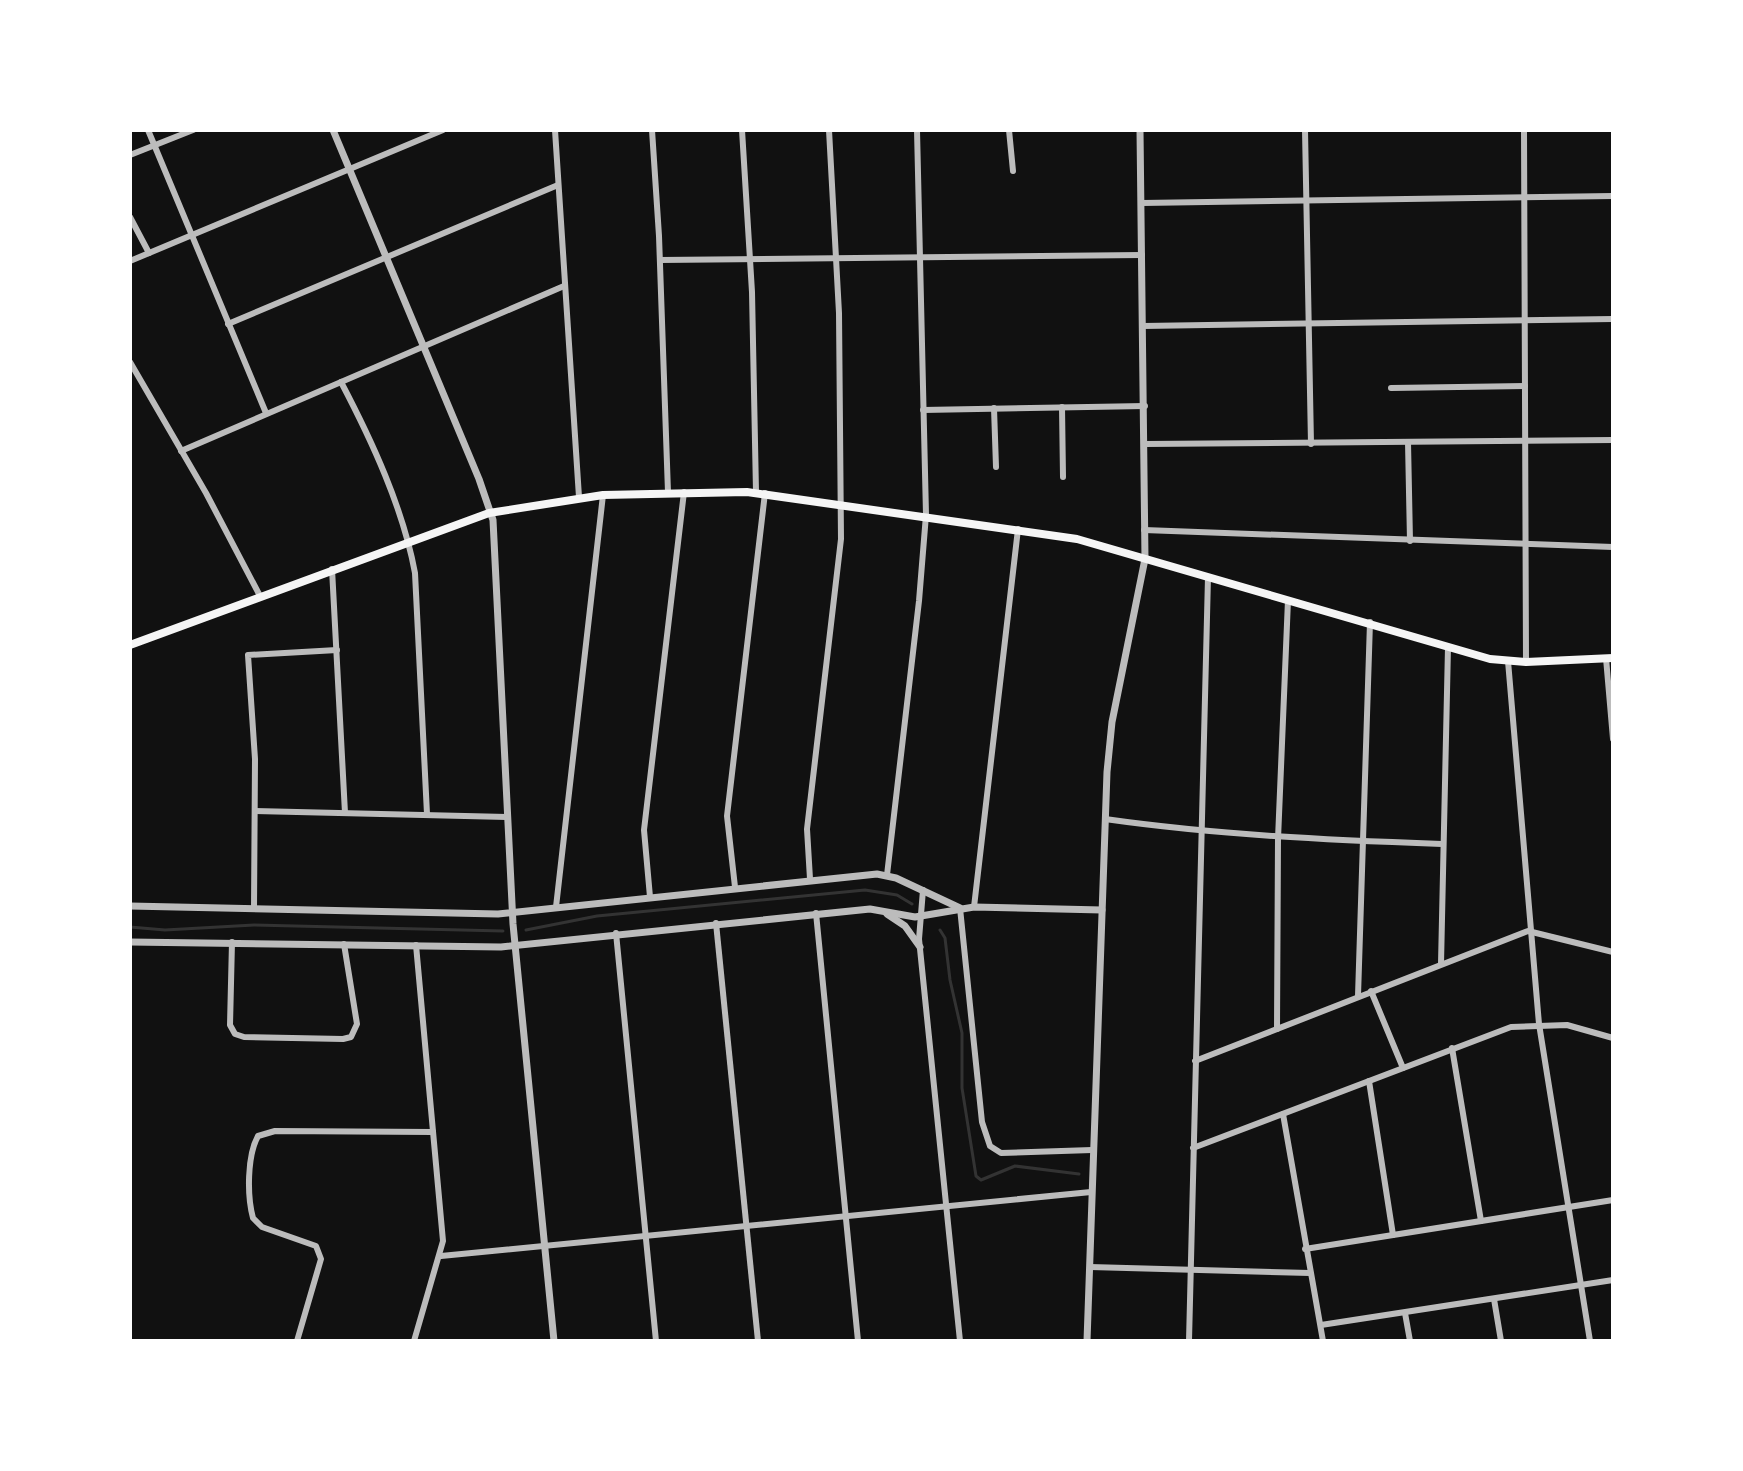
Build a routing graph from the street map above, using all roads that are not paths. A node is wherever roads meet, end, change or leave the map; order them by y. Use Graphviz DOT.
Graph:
graph roads {
  1 [pos="148,130"];
  2 [pos="193,130"];
  3 [pos="333,130"];
  4 [pos="443,130"];
  5 [pos="555,130"];
  6 [pos="652,130"];
  7 [pos="742,130"];
  8 [pos="829,130"];
  9 [pos="917,130"];
  10 [pos="1009,130"];
  11 [pos="1140,130"];
  12 [pos="1305,130"];
  13 [pos="1524,130"];
  14 [pos="156,144"];
  15 [pos="130,155"];
  16 [pos="349,169"];
  17 [pos="1013,171"];
  18 [pos="558,185"];
  19 [pos="1613,196"];
  20 [pos="1524,198"];
  21 [pos="1305,201"];
  22 [pos="1142,203"];
  23 [pos="130,217"];
  24 [pos="194,234"];
  25 [pos="149,253"];
  26 [pos="1142,255"];
  27 [pos="387,258"];
  28 [pos="920,258"];
  29 [pos="837,259"];
  30 [pos="660,260"];
  31 [pos="750,260"];
  32 [pos="130,261"];
  33 [pos="564,286"];
  34 [pos="1613,319"];
  35 [pos="1524,321"];
  36 [pos="228,324"];
  37 [pos="1308,324"];
  38 [pos="1143,326"];
  39 [pos="424,347"];
  40 [pos="130,362"];
  41 [pos="341,382"];
  42 [pos="1525,386"];
  43 [pos="1391,388"];
  44 [pos="1145,406"];
  45 [pos="1062,407"];
  46 [pos="994,408"];
  47 [pos="923,410"];
  48 [pos="266,413"];
  49 [pos="1613,440"];
  50 [pos="1525,441"];
  51 [pos="1408,442"];
  52 [pos="1145,444"];
  53 [pos="1311,444"];
  54 [pos="181,451"];
  55 [pos="996,467"];
  56 [pos="1063,477"];
  57 [pos="668,492"];
  58 [pos="684,492"];
  59 [pos="760,493"];
  60 [pos="603,495"];
  61 [pos="579,497"];
  62 [pos="841,504"];
  63 [pos="489,513"];
  64 [pos="926,515"];
  65 [pos="1018,529"];
  66 [pos="1144,530"];
  67 [pos="409,541"];
  68 [pos="1410,541"];
  69 [pos="1527,544"];
  70 [pos="1613,547"];
  71 [pos="1145,559"];
  72 [pos="332,569"];
  73 [pos="1208,577"];
  74 [pos="260,596"];
  75 [pos="1288,600"];
  76 [pos="1370,622"];
  77 [pos="130,645"];
  78 [pos="1448,647"];
  79 [pos="337,650"];
  80 [pos="1610,658"];
  81 [pos="1508,661"];
  82 [pos="1526,662"];
  83 [pos="1613,739"];
  84 [pos="255,811"];
  85 [pos="345,813"];
  86 [pos="427,814"];
  87 [pos="507,817"];
  88 [pos="1105,819"];
  89 [pos="1201,833"];
  90 [pos="1278,839"];
  91 [pos="1362,841"];
  92 [pos="1442,844"];
  93 [pos="887,875"];
  94 [pos="810,879"];
  95 [pos="735,887"];
  96 [pos="923,890"];
  97 [pos="650,897"];
  98 [pos="130,906"];
  99 [pos="556,907"];
  100 [pos="974,907"];
  101 [pos="960,908"];
  102 [pos="254,909"];
  103 [pos="878,910"];
  104 [pos="1102,910"];
  105 [pos="512,913"];
  106 [pos="816,913"];
  107 [pos="921,917"];
  108 [pos="716,923"];
  109 [pos="1528,931"];
  110 [pos="616,933"];
  111 [pos="130,942"];
  112 [pos="232,942"];
  113 [pos="344,944"];
  114 [pos="416,945"];
  115 [pos="516,945"];
  116 [pos="920,947"];
  117 [pos="1613,952"];
  118 [pos="1441,964"];
  119 [pos="1371,991"];
  120 [pos="1358,996"];
  121 [pos="1539,1024"];
  122 [pos="1277,1029"];
  123 [pos="1613,1038"];
  124 [pos="1452,1048"];
  125 [pos="1195,1061"];
  126 [pos="1403,1068"];
  127 [pos="1369,1081"];
  128 [pos="1283,1114"];
  129 [pos="433,1132"];
  130 [pos="1193,1148"];
  131 [pos="1092,1150"];
  132 [pos="1091,1192"];
  133 [pos="1613,1200"];
  134 [pos="945,1206"];
  135 [pos="1568,1207"];
  136 [pos="847,1215"];
  137 [pos="1481,1221"];
  138 [pos="745,1226"];
  139 [pos="646,1235"];
  140 [pos="1393,1235"];
  141 [pos="545,1245"];
  142 [pos="1305,1249"];
  143 [pos="441,1256"];
  144 [pos="1090,1267"];
  145 [pos="1190,1269"];
  146 [pos="1310,1273"];
  147 [pos="1613,1280"];
  148 [pos="1580,1286"];
  149 [pos="1494,1299"];
  150 [pos="1405,1313"];
  151 [pos="1321,1325"];
  152 [pos="297,1341"];
  153 [pos="414,1341"];
  154 [pos="554,1341"];
  155 [pos="656,1341"];
  156 [pos="758,1341"];
  157 [pos="858,1341"];
  158 [pos="960,1341"];
  159 [pos="1087,1341"];
  160 [pos="1189,1341"];
  161 [pos="1323,1341"];
  162 [pos="1410,1341"];
  163 [pos="1501,1341"];
  164 [pos="1590,1341"];
  1 -- 14 [label="street"];
  2 -- 14 [label="street"];
  3 -- 16 [label="street"];
  4 -- 16 [label="street"];
  5 -- 18 [label="street"];
  6 -- 30 [label="street"];
  7 -- 31 [label="street"];
  8 -- 29 [label="street"];
  9 -- 28 [label="street"];
  10 -- 17 [label="street"];
  11 -- 22 [label="street"];
  12 -- 21 [label="street"];
  13 -- 20 [label="street"];
  14 -- 15 [label="street"];
  14 -- 24 [label="street"];
  16 -- 24 [label="street"];
  16 -- 27 [label="street"];
  18 -- 27 [label="street"];
  18 -- 33 [label="street"];
  19 -- 20 [label="street"];
  20 -- 21 [label="street"];
  20 -- 35 [label="street"];
  21 -- 22 [label="street"];
  21 -- 37 [label="street"];
  22 -- 26 [label="street"];
  23 -- 25 [label="street"];
  24 -- 25 [label="street"];
  24 -- 36 [label="street"];
  25 -- 32 [label="street"];
  26 -- 28 [label="street"];
  26 -- 38 [label="street"];
  27 -- 36 [label="street"];
  27 -- 39 [label="street"];
  28 -- 29 [label="street"];
  28 -- 47 [label="street"];
  29 -- 31 [label="street"];
  29 -- 62 [label="street"];
  30 -- 31 [label="street"];
  30 -- 57 [label="street"];
  31 -- 59 [label="street"];
  33 -- 39 [label="street"];
  33 -- 61 [label="street"];
  34 -- 35 [label="street"];
  35 -- 37 [label="street"];
  35 -- 42 [label="street"];
  36 -- 48 [label="street"];
  37 -- 38 [label="street"];
  37 -- 53 [label="street"];
  38 -- 44 [label="street"];
  39 -- 41 [label="street"];
  39 -- 63 [label="street"];
  40 -- 54 [label="street"];
  41 -- 48 [label="street"];
  41 -- 67 [label="street"];
  42 -- 43 [label="street"];
  42 -- 50 [label="street"];
  44 -- 45 [label="street"];
  44 -- 52 [label="street"];
  45 -- 46 [label="street"];
  45 -- 56 [label="street"];
  46 -- 47 [label="street"];
  46 -- 55 [label="street"];
  47 -- 64 [label="street"];
  48 -- 54 [label="street"];
  49 -- 50 [label="street"];
  50 -- 51 [label="street"];
  50 -- 69 [label="street"];
  51 -- 53 [label="street"];
  51 -- 68 [label="street"];
  52 -- 53 [label="street"];
  52 -- 66 [label="street"];
  54 -- 74 [label="street"];
  57 -- 58 [label="main road"];
  57 -- 60 [label="main road"];
  58 -- 59 [label="main road"];
  58 -- 97 [label="street"];
  59 -- 62 [label="main road"];
  59 -- 95 [label="street"];
  60 -- 61 [label="main road"];
  60 -- 99 [label="street"];
  61 -- 63 [label="main road"];
  62 -- 64 [label="main road"];
  62 -- 94 [label="street"];
  63 -- 67 [label="main road"];
  63 -- 87 [label="street"];
  64 -- 65 [label="main road"];
  64 -- 93 [label="street"];
  65 -- 71 [label="main road"];
  65 -- 100 [label="street"];
  66 -- 68 [label="street"];
  66 -- 71 [label="street"];
  67 -- 72 [label="main road"];
  67 -- 86 [label="street"];
  68 -- 69 [label="street"];
  69 -- 70 [label="street"];
  69 -- 82 [label="street"];
  71 -- 73 [label="main road"];
  71 -- 88 [label="street"];
  72 -- 74 [label="main road"];
  72 -- 79 [label="street"];
  73 -- 75 [label="main road"];
  73 -- 89 [label="street"];
  74 -- 77 [label="main road"];
  75 -- 76 [label="main road"];
  75 -- 90 [label="street"];
  76 -- 78 [label="main road"];
  76 -- 91 [label="street"];
  78 -- 81 [label="main road"];
  78 -- 92 [label="street"];
  79 -- 84 [label="street"];
  79 -- 85 [label="street"];
  80 -- 82 [label="main road"];
  80 -- 83 [label="street"];
  81 -- 82 [label="main road"];
  81 -- 109 [label="street"];
  84 -- 85 [label="street"];
  84 -- 102 [label="street"];
  85 -- 86 [label="street"];
  86 -- 87 [label="street"];
  87 -- 105 [label="street"];
  88 -- 89 [label="street"];
  88 -- 104 [label="street"];
  89 -- 90 [label="street"];
  89 -- 125 [label="street"];
  90 -- 91 [label="street"];
  90 -- 122 [label="street"];
  91 -- 92 [label="street"];
  91 -- 120 [label="street"];
  92 -- 118 [label="street"];
  93 -- 94 [label="street"];
  93 -- 96 [label="street"];
  94 -- 95 [label="street"];
  95 -- 97 [label="street"];
  96 -- 101 [label="street"];
  96 -- 107 [label="street"];
  97 -- 99 [label="street"];
  98 -- 102 [label="street"];
  99 -- 105 [label="street"];
  100 -- 101 [label="street"];
  100 -- 104 [label="street"];
  101 -- 107 [label="street"];
  101 -- 131 [label="street"];
  102 -- 105 [label="street"];
  103 -- 106 [label="street"];
  103 -- 107 [label="street"];
  103 -- 116 [label="street"];
  104 -- 131 [label="street"];
  105 -- 115 [label="street"];
  106 -- 108 [label="street"];
  106 -- 136 [label="street"];
  107 -- 116 [label="street"];
  108 -- 110 [label="street"];
  108 -- 138 [label="street"];
  109 -- 117 [label="street"];
  109 -- 118 [label="street"];
  109 -- 121 [label="street"];
  110 -- 115 [label="street"];
  110 -- 139 [label="street"];
  111 -- 112 [label="street"];
  112 -- 113 [label="street"];
  112 -- 113 [label="street"];
  113 -- 114 [label="street"];
  114 -- 115 [label="street"];
  114 -- 129 [label="street"];
  115 -- 141 [label="street"];
  116 -- 134 [label="street"];
  118 -- 119 [label="street"];
  119 -- 120 [label="street"];
  119 -- 126 [label="street"];
  120 -- 122 [label="street"];
  121 -- 123 [label="street"];
  121 -- 124 [label="street"];
  121 -- 135 [label="street"];
  122 -- 125 [label="street"];
  124 -- 126 [label="street"];
  124 -- 137 [label="street"];
  125 -- 130 [label="street"];
  126 -- 127 [label="street"];
  127 -- 128 [label="street"];
  127 -- 140 [label="street"];
  128 -- 130 [label="street"];
  128 -- 142 [label="street"];
  129 -- 143 [label="street"];
  129 -- 152 [label="street"];
  130 -- 145 [label="street"];
  131 -- 132 [label="street"];
  132 -- 134 [label="street"];
  132 -- 144 [label="street"];
  133 -- 135 [label="street"];
  134 -- 136 [label="street"];
  134 -- 158 [label="street"];
  135 -- 137 [label="street"];
  135 -- 148 [label="street"];
  136 -- 138 [label="street"];
  136 -- 157 [label="street"];
  137 -- 140 [label="street"];
  138 -- 139 [label="street"];
  138 -- 156 [label="street"];
  139 -- 141 [label="street"];
  139 -- 155 [label="street"];
  140 -- 142 [label="street"];
  141 -- 143 [label="street"];
  141 -- 154 [label="street"];
  142 -- 146 [label="street"];
  143 -- 153 [label="street"];
  144 -- 145 [label="street"];
  144 -- 159 [label="street"];
  145 -- 146 [label="street"];
  145 -- 160 [label="street"];
  146 -- 151 [label="street"];
  147 -- 148 [label="street"];
  148 -- 149 [label="street"];
  148 -- 164 [label="street"];
  149 -- 150 [label="street"];
  149 -- 163 [label="street"];
  150 -- 151 [label="street"];
  150 -- 162 [label="street"];
  151 -- 161 [label="street"];
}
